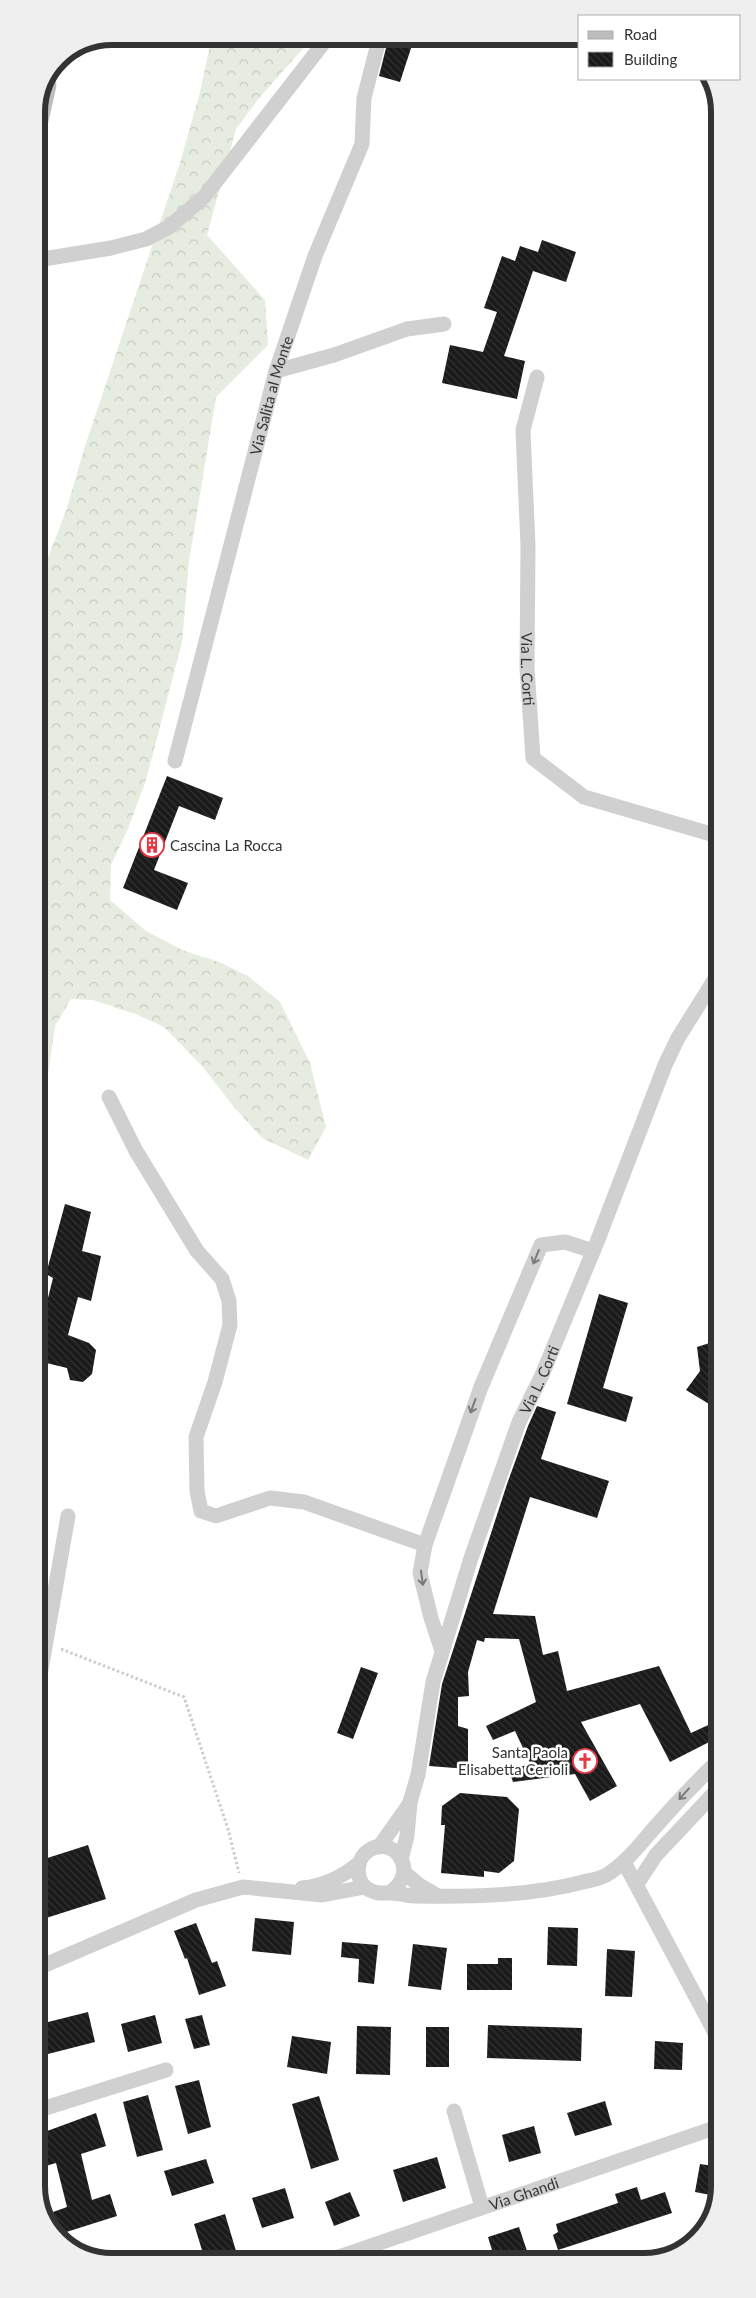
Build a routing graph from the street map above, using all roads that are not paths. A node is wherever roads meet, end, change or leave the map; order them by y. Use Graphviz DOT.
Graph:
graph roads {
  1 [pos="322,45"];
  2 [pos="378,45"];
  3 [pos="45,259"];
  4 [pos="444,324"];
  5 [pos="276,371"];
  6 [pos="537,377"];
  7 [pos="175,761"];
  8 [pos="711,834"];
  9 [pos="711,985"];
  10 [pos="109,1097"];
  11 [pos="593,1251"];
  12 [pos="68,1516"];
  13 [pos="425,1545"];
  14 [pos="45,1649"];
  15 [pos="442,1651"];
  16 [pos="711,1767"];
  17 [pos="711,1797"];
  18 [pos="410,1802"];
  19 [pos="379,1847"];
  20 [pos="624,1862"];
  21 [pos="358,1864"];
  22 [pos="403,1866"];
  23 [pos="636,1884"];
  24 [pos="365,1887"];
  25 [pos="288,1890"];
  26 [pos="389,1893"];
  27 [pos="438,1896"];
  28 [pos="45,1965"];
  29 [pos="711,2025"];
  30 [pos="166,2070"];
  31 [pos="45,2108"];
  32 [pos="454,2111"];
  33 [pos="711,2129"];
  34 [pos="482,2207"];
  35 [pos="350,2253"];
  1 -- 3 [label="street"];
  2 -- 5 [label="street, Via Salita al Monte"];
  4 -- 5 [label="street"];
  5 -- 7 [label="street, Via Salita al Monte"];
  6 -- 8 [label="street, Via L. Corti"];
  9 -- 11 [label="street, Via L. Corti"];
  10 -- 13 [label="street"];
  11 -- 13 [label="street, one-way"];
  11 -- 15 [label="street, Via L. Corti"];
  12 -- 14 [label="street"];
  13 -- 15 [label="street, one-way"];
  15 -- 18 [label="street, Via L. Corti"];
  16 -- 20 [label="street, one-way"];
  17 -- 23 [label="street"];
  18 -- 19 [label="street, Via L. Corti"];
  18 -- 22 [label="street, Via L. Corti"];
  19 -- 21 [label="street"];
  19 -- 22 [label="street"];
  20 -- 23 [label="street"];
  20 -- 27 [label="street"];
  21 -- 24 [label="street"];
  21 -- 25 [label="street"];
  22 -- 26 [label="street"];
  22 -- 27 [label="street"];
  23 -- 29 [label="street"];
  24 -- 25 [label="street"];
  24 -- 26 [label="street"];
  25 -- 28 [label="street"];
  26 -- 27 [label="street"];
  30 -- 31 [label="street"];
  32 -- 34 [label="street"];
  33 -- 34 [label="street, Via Ghandi"];
  34 -- 35 [label="street, Via Ghandi"];
}
